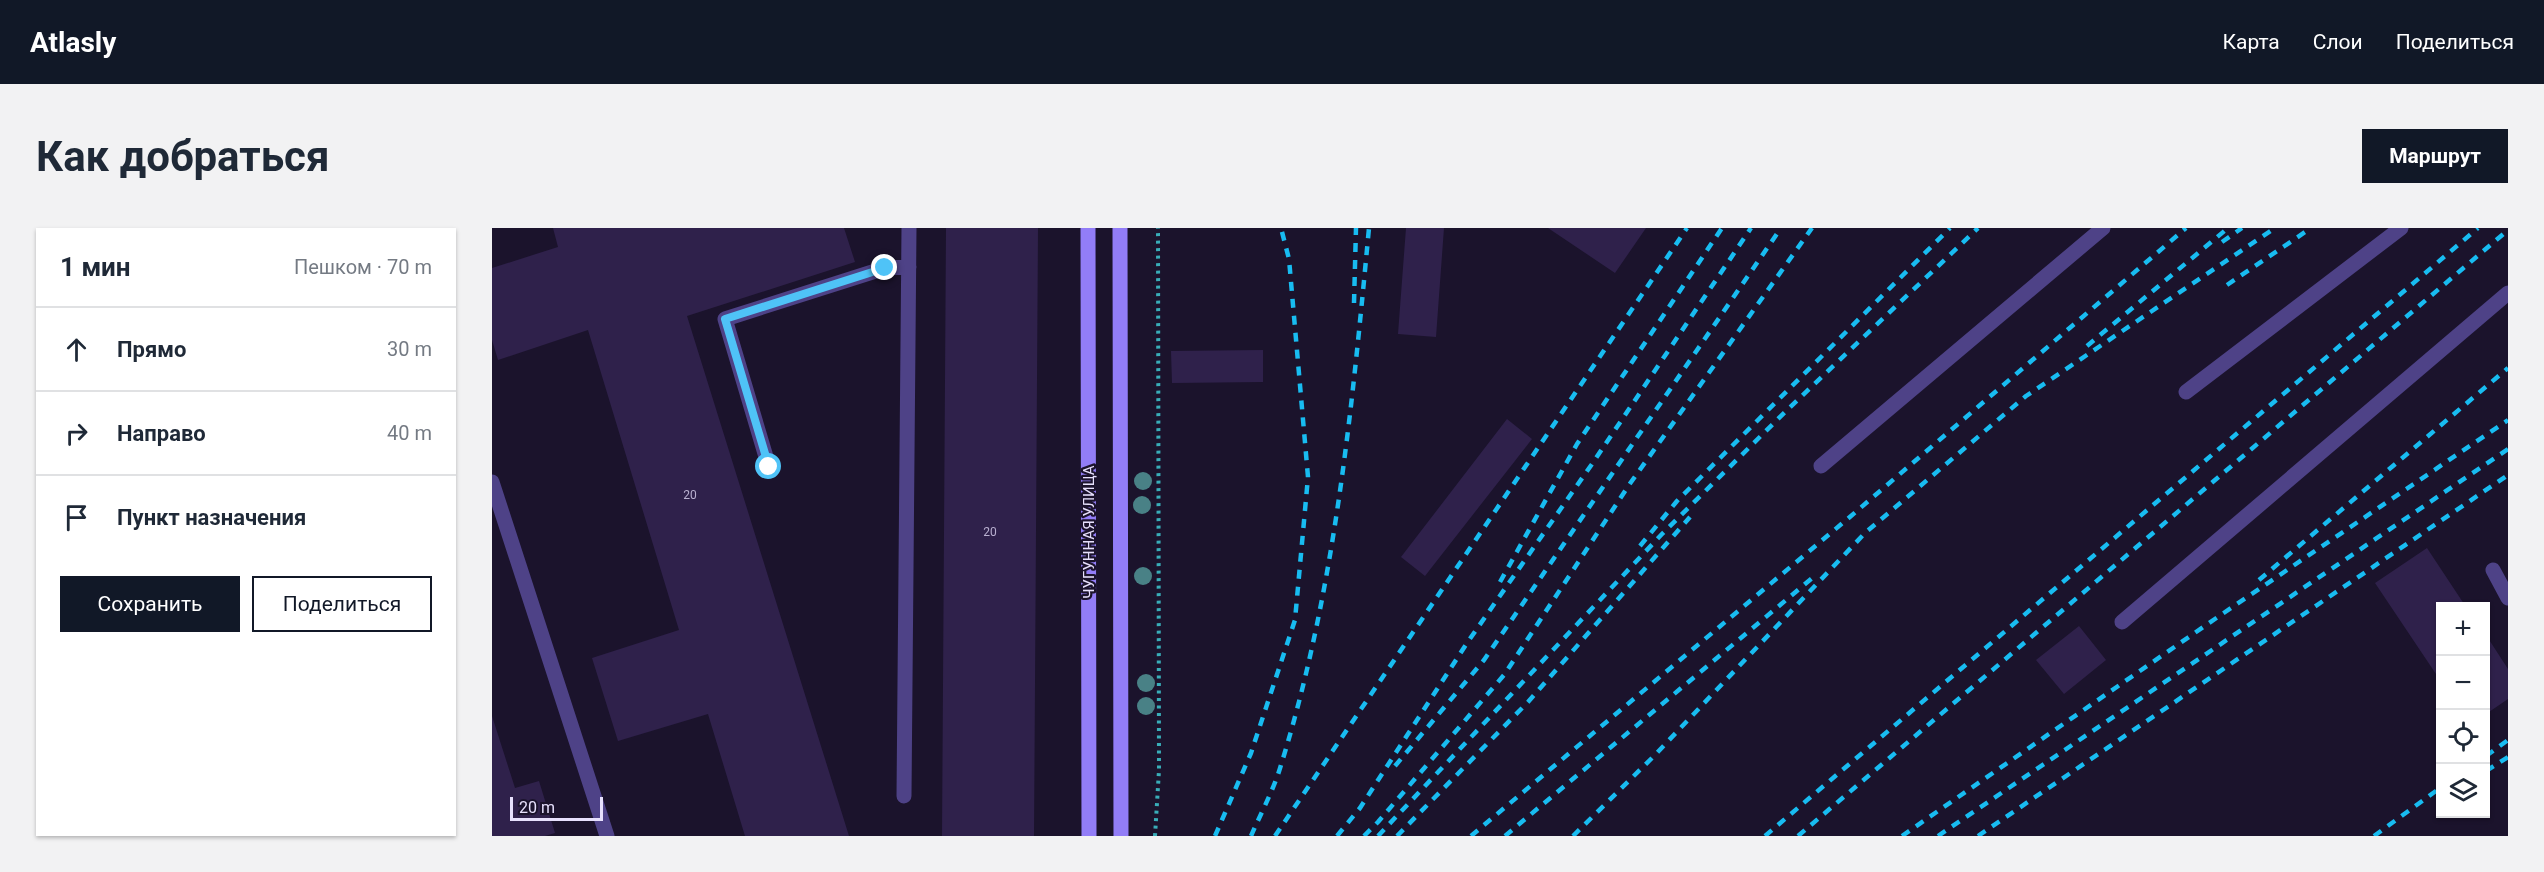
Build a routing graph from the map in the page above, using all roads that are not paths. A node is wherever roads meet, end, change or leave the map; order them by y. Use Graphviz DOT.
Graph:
graph roads {
  1 [pos="909,228"];
  2 [pos="1088,228"];
  3 [pos="1120,228"];
  4 [pos="2103,228"];
  5 [pos="2402,228"];
  6 [pos="909,267"];
  7 [pos="2508,293"];
  8 [pos="2186,392"];
  9 [pos="1821,466"];
  10 [pos="769,467"];
  11 [pos="492,482"];
  12 [pos="2493,570"];
  13 [pos="2508,598"];
  14 [pos="2122,622"];
  15 [pos="904,796"];
  16 [pos="607,836"];
  17 [pos="1089,836"];
  18 [pos="1121,836"];
  1 -- 6 [label="lane"];
  2 -- 17 [label="street, ЧУГУННАЯ УЛИЦА"];
  3 -- 18 [label="street"];
  4 -- 9 [label="lane"];
  5 -- 8 [label="lane"];
  6 -- 10 [label="lane"];
  6 -- 15 [label="lane"];
  7 -- 14 [label="lane"];
  11 -- 16 [label="lane"];
  12 -- 13 [label="lane"];
}
